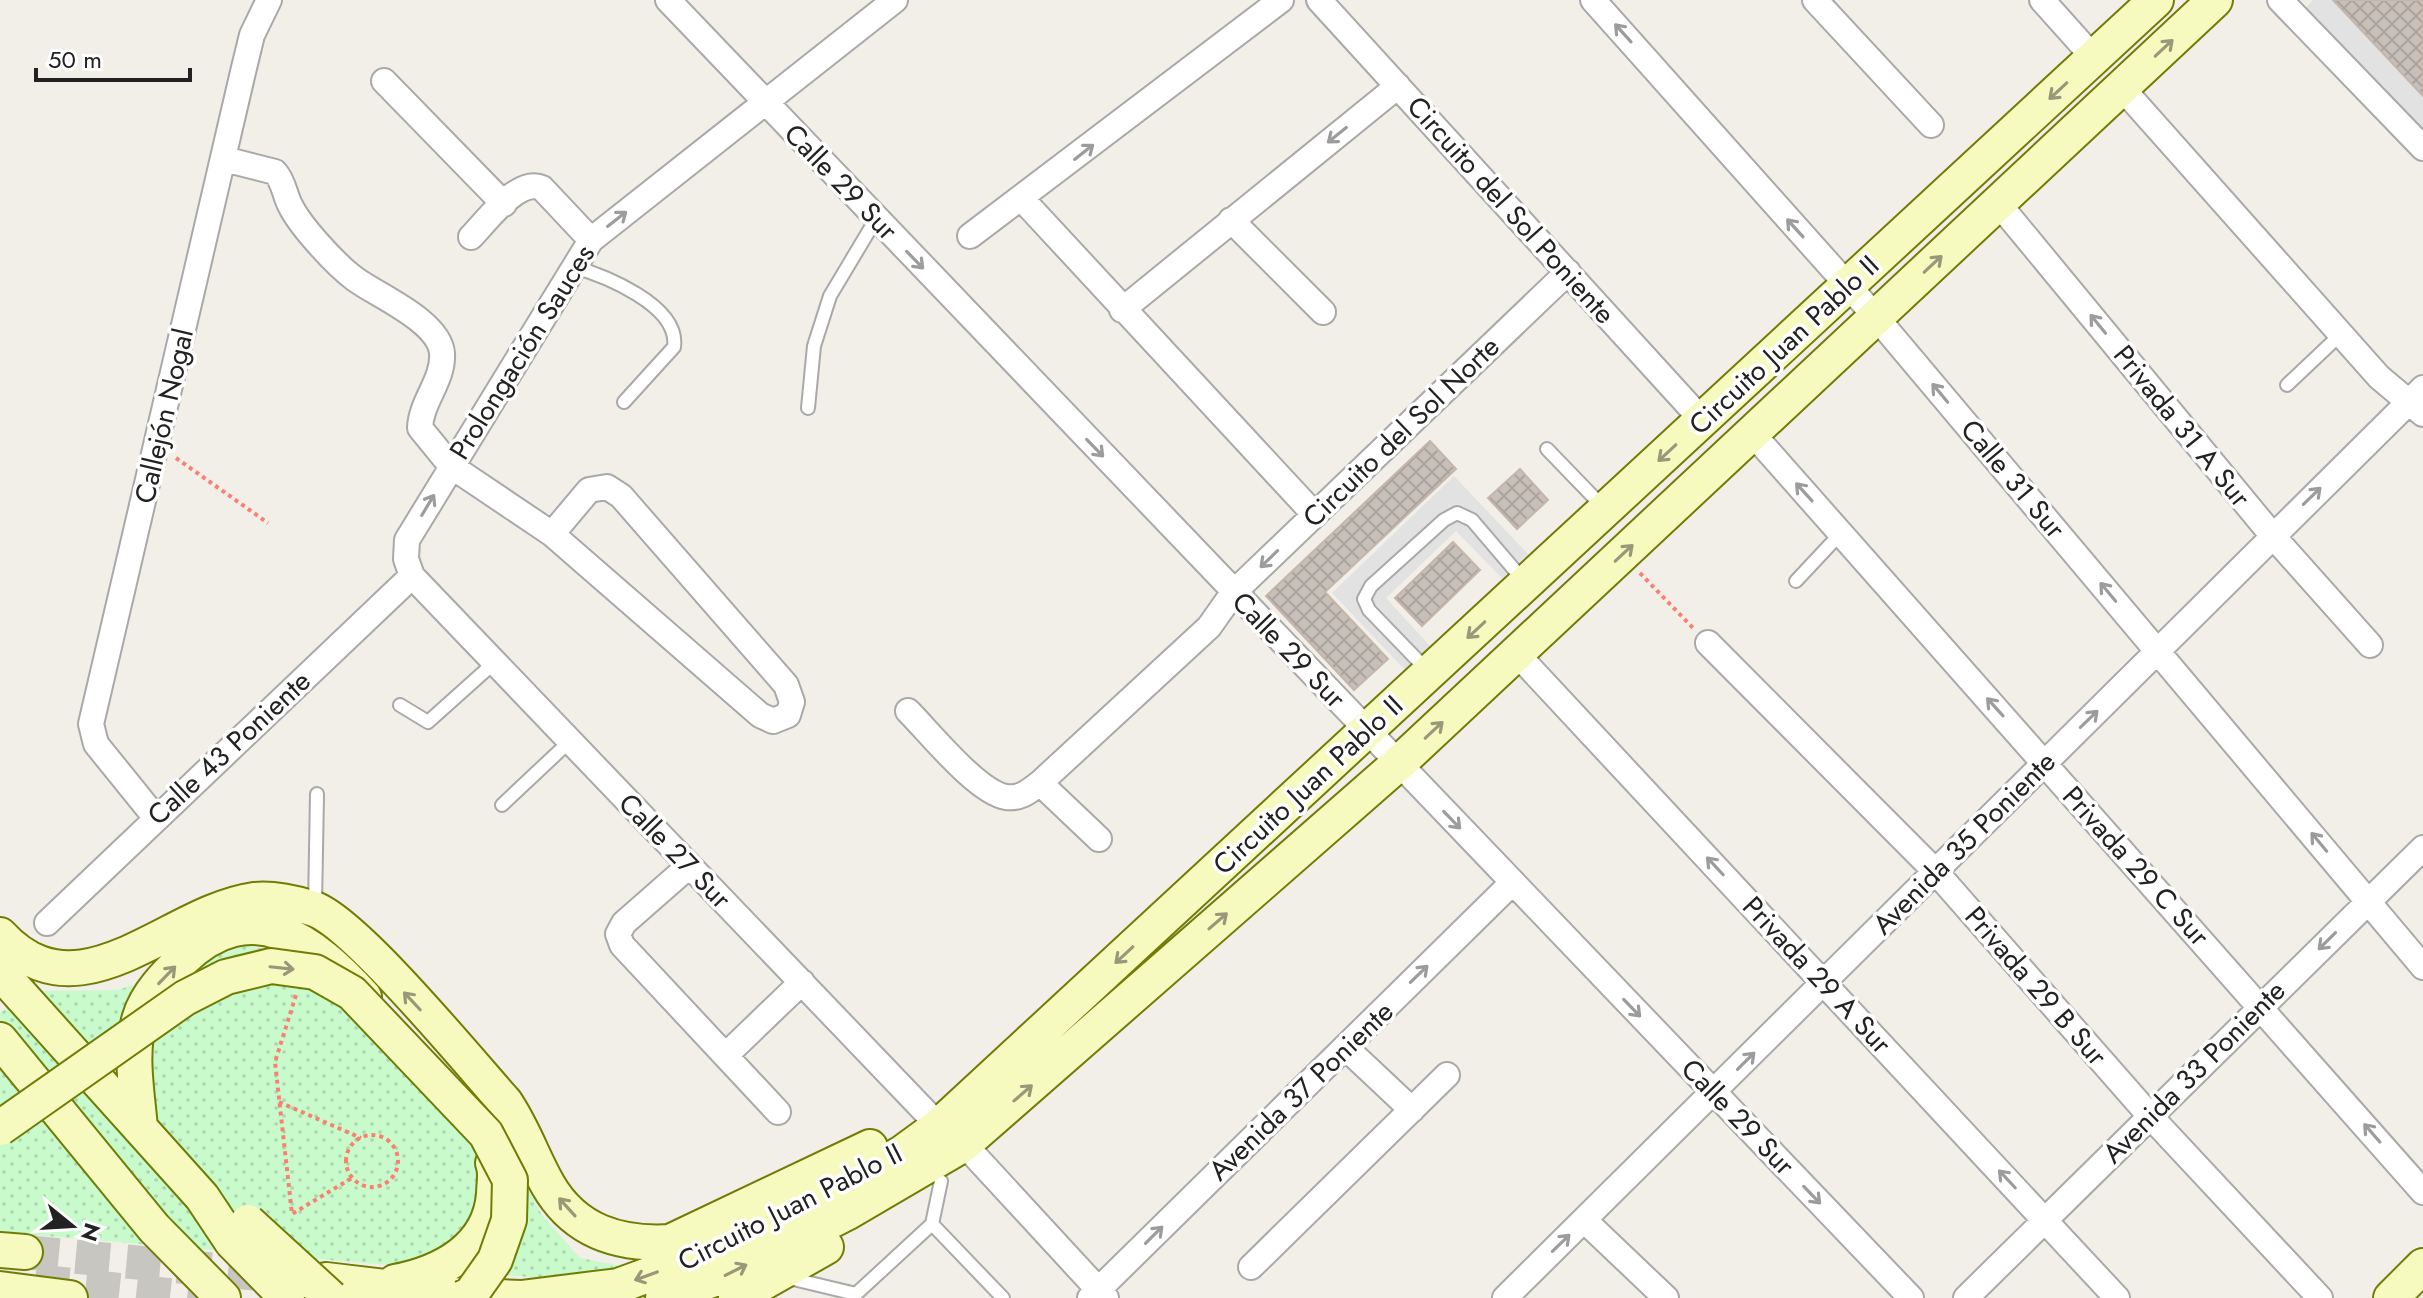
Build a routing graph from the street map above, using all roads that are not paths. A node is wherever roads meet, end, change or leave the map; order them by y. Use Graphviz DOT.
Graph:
graph roads {
  1 [pos="269,0"];
  2 [pos="668,0"];
  3 [pos="1281,0"];
  4 [pos="1319,0"];
  5 [pos="1593,0"];
  6 [pos="1815,0"];
  7 [pos="2042,0"];
  8 [pos="2156,0"];
  9 [pos="2215,0"];
  10 [pos="2280,0"];
  11 [pos="888,2"];
  12 [pos="2094,58"];
  13 [pos="384,81"];
  14 [pos="1398,86"];
  15 [pos="2122,88"];
  16 [pos="765,103"];
  17 [pos="1931,125"];
  18 [pos="2423,148"];
  19 [pos="224,159"];
  20 [pos="1022,199"];
  21 [pos="1998,203"];
  22 [pos="504,204"];
  23 [pos="876,219"];
  24 [pos="1231,220"];
  25 [pos="970,236"];
  26 [pos="471,237"];
  27 [pos="591,240"];
  28 [pos="571,266"];
  29 [pos="1568,272"];
  30 [pos="1848,286"];
  31 [pos="1122,310"];
  32 [pos="1323,312"];
  33 [pos="1876,317"];
  34 [pos="2341,334"];
  35 [pos="2287,385"];
  36 [pos="2418,401"];
  37 [pos="624,402"];
  38 [pos="808,408"];
  39 [pos="1702,420"];
  40 [pos="1752,433"];
  41 [pos="1547,449"];
  42 [pos="451,466"];
  43 [pos="1606,510"];
  44 [pos="1315,515"];
  45 [pos="1841,533"];
  46 [pos="552,534"];
  47 [pos="2272,535"];
  48 [pos="412,576"];
  49 [pos="1796,581"];
  50 [pos="1526,584"];
  51 [pos="1233,593"];
  52 [pos="1708,643"];
  53 [pos="2370,645"];
  54 [pos="2158,652"];
  55 [pos="1516,653"];
  56 [pos="495,662"];
  57 [pos="1429,673"];
  58 [pos="400,705"];
  59 [pos="908,711"];
  60 [pos="1367,731"];
  61 [pos="570,741"];
  62 [pos="2044,763"];
  63 [pos="1398,764"];
  64 [pos="1040,783"];
  65 [pos="317,794"];
  66 [pos="502,805"];
  67 [pos="155,817"];
  68 [pos="1099,839"];
  69 [pos="2423,848"];
  70 [pos="689,866"];
  71 [pos="1935,871"];
  72 [pos="1512,883"];
  73 [pos="2368,900"];
  74 [pos="315,909"];
  75 [pos="47,923"];
  76 [pos="0,935"];
  77 [pos="2423,967"];
  78 [pos="0,972"];
  79 [pos="802,982"];
  80 [pos="1824,983"];
  81 [pos="2261,1007"];
  82 [pos="0,1040"];
  83 [pos="1345,1047"];
  84 [pos="726,1055"];
  85 [pos="1447,1075"];
  86 [pos="1714,1093"];
  87 [pos="1412,1110"];
  88 [pos="778,1112"];
  89 [pos="2150,1116"];
  90 [pos="0,1128"];
  91 [pos="140,1128"];
  92 [pos="952,1135"];
  93 [pos="941,1181"];
  94 [pos="2423,1192"];
  95 [pos="1584,1220"];
  96 [pos="2045,1220"];
  97 [pos="932,1224"];
  98 [pos="154,1228"];
  99 [pos="240,1232"];
  100 [pos="2423,1266"];
  101 [pos="1251,1267"];
  102 [pos="778,1275"];
  103 [pos="13,1277"];
  104 [pos="380,1285"];
  105 [pos="329,1289"];
  106 [pos="822,1289"];
  107 [pos="1098,1295"];
  108 [pos="854,1296"];
  109 [pos="70,1298"];
  110 [pos="189,1298"];
  111 [pos="223,1298"];
  112 [pos="287,1298"];
  113 [pos="463,1298"];
  114 [pos="663,1298"];
  115 [pos="736,1298"];
  116 [pos="810,1298"];
  117 [pos="1003,1298"];
  118 [pos="1505,1298"];
  119 [pos="1666,1298"];
  120 [pos="1911,1298"];
  121 [pos="1966,1298"];
  122 [pos="2117,1298"];
  123 [pos="2320,1298"];
  124 [pos="2391,1298"];
  1 -- 19 [label="street, Callejón Nogal"];
  2 -- 16 [label="street, Calle 29 Sur"];
  20 -- 3 [label="street, one-way"];
  4 -- 14 [label="street, Circuito del Sol Poniente"];
  30 -- 5 [label="street, Calle 31 Sur, one-way"];
  6 -- 17 [label="street"];
  7 -- 12 [label="street"];
  8 -- 12 [label="main road, Circuito Juan Pablo II"];
  15 -- 9 [label="main road, Circuito Juan Pablo II, one-way"];
  10 -- 18 [label="street"];
  11 -- 16 [label="street, Prolongación Sauces"];
  12 -- 30 [label="main road, Circuito Juan Pablo II, one-way"];
  13 -- 22 [label="street"];
  14 -- 24 [label="street, one-way"];
  14 -- 29 [label="street, Circuito del Sol Poniente"];
  15 -- 21 [label="main road, Circuito Juan Pablo II"];
  15 -- 34 [label="street"];
  16 -- 23 [label="street, Calle 29 Sur"];
  27 -- 16 [label="street, Prolongación Sauces, one-way"];
  19 -- 42 [label="street"];
  19 -- 67 [label="street, Callejón Nogal"];
  20 -- 25 [label="street"];
  20 -- 31 [label="street"];
  33 -- 21 [label="main road, Circuito Juan Pablo II, one-way"];
  47 -- 21 [label="street, Privada 31 A Sur, one-way"];
  22 -- 26 [label="street"];
  22 -- 27 [label="street"];
  23 -- 38 [label="lane"];
  23 -- 51 [label="street, Calle 29 Sur, one-way"];
  24 -- 31 [label="street"];
  24 -- 32 [label="street"];
  27 -- 28 [label="street, Prolongación Sauces"];
  28 -- 37 [label="lane"];
  28 -- 42 [label="street, Prolongación Sauces"];
  29 -- 39 [label="street, Circuito del Sol Poniente"];
  29 -- 44 [label="street, Circuito del Sol Norte"];
  30 -- 33 [label="street, Calle 31 Sur"];
  30 -- 39 [label="main road, Circuito Juan Pablo II"];
  31 -- 44 [label="street"];
  33 -- 40 [label="main road, Circuito Juan Pablo II"];
  54 -- 33 [label="street, Calle 31 Sur, one-way"];
  34 -- 35 [label="lane"];
  34 -- 36 [label="street"];
  47 -- 36 [label="street, Avenida 35 Poniente, one-way"];
  39 -- 43 [label="main road, Circuito Juan Pablo II, one-way"];
  45 -- 40 [label="street, Privada 29 C Sur, one-way"];
  55 -- 40 [label="main road, Circuito Juan Pablo II, one-way"];
  41 -- 43 [label="lane"];
  42 -- 46 [label="street"];
  48 -- 42 [label="street, Prolongación Sauces, one-way"];
  43 -- 50 [label="main road, Circuito Juan Pablo II"];
  44 -- 51 [label="street, Circuito del Sol Norte, one-way"];
  45 -- 49 [label="lane"];
  62 -- 45 [label="street, Privada 29 C Sur, one-way"];
  46 -- 46 [label="street"];
  47 -- 53 [label="street, Privada 31 A Sur"];
  47 -- 54 [label="street, Avenida 35 Poniente"];
  48 -- 56 [label="street, Calle 27 Sur"];
  48 -- 67 [label="street, Calle 43 Poniente"];
  50 -- 57 [label="main road, Circuito Juan Pablo II, one-way"];
  50 -- 57 [label="lane"];
  51 -- 60 [label="street, Calle 29 Sur"];
  51 -- 64 [label="street, Circuito del Sol Norte"];
  52 -- 71 [label="street, Privada 29 B Sur"];
  62 -- 54 [label="street, Avenida 35 Poniente, one-way"];
  73 -- 54 [label="street, Calle 31 Sur, one-way"];
  63 -- 55 [label="main road, Circuito Juan Pablo II, one-way"];
  80 -- 55 [label="street, Privada 29 A Sur, one-way"];
  56 -- 58 [label="lane"];
  56 -- 61 [label="street, Calle 27 Sur"];
  57 -- 60 [label="main road, Circuito Juan Pablo II"];
  59 -- 64 [label="street"];
  60 -- 63 [label="street, Calle 29 Sur"];
  60 -- 92 [label="main road, Circuito Juan Pablo II, one-way"];
  61 -- 66 [label="lane"];
  61 -- 70 [label="street, Calle 27 Sur"];
  62 -- 71 [label="street, Avenida 35 Poniente"];
  62 -- 81 [label="street, Privada 29 C Sur"];
  63 -- 72 [label="street, Calle 29 Sur, one-way"];
  92 -- 63 [label="main road, Circuito Juan Pablo II, one-way"];
  64 -- 68 [label="street"];
  65 -- 74 [label="lane"];
  67 -- 75 [label="street, Calle 43 Poniente"];
  69 -- 73 [label="street, Avenida 33 Poniente"];
  70 -- 79 [label="street, Calle 27 Sur"];
  70 -- 84 [label="street"];
  71 -- 80 [label="street, Avenida 35 Poniente"];
  71 -- 89 [label="street, Privada 29 B Sur"];
  83 -- 72 [label="street, Avenida 37 Poniente, one-way"];
  72 -- 86 [label="street, Calle 29 Sur, one-way"];
  73 -- 77 [label="street, Calle 31 Sur"];
  73 -- 81 [label="street, Avenida 33 Poniente, one-way"];
  74 -- 76 [label="main road"];
  92 -- 74 [label="main road, one-way"];
  78 -- 91 [label="main road"];
  79 -- 84 [label="street"];
  79 -- 92 [label="street, Calle 27 Sur"];
  86 -- 80 [label="street, Avenida 35 Poniente, one-way"];
  96 -- 80 [label="street, Privada 29 A Sur, one-way"];
  81 -- 89 [label="street, Avenida 33 Poniente"];
  94 -- 81 [label="street, Privada 29 C Sur, one-way"];
  82 -- 98 [label="main road"];
  83 -- 87 [label="street"];
  107 -- 83 [label="street, Avenida 37 Poniente, one-way"];
  84 -- 88 [label="street"];
  85 -- 87 [label="street"];
  86 -- 95 [label="street, Avenida 35 Poniente"];
  86 -- 120 [label="street, Calle 29 Sur, one-way"];
  87 -- 101 [label="street"];
  89 -- 96 [label="street, Avenida 33 Poniente"];
  89 -- 123 [label="street, Privada 29 B Sur"];
  90 -- 113 [label="main road, one-way, bridge"];
  91 -- 99 [label="main road"];
  91 -- 104 [label="main road, one-way"];
  92 -- 93 [label="main road"];
  92 -- 104 [label="main road, Circuito Juan Pablo II, one-way"];
  92 -- 107 [label="street, Calle 27 Sur"];
  114 -- 92 [label="main road, Circuito Juan Pablo II, one-way"];
  93 -- 97 [label="lane"];
  93 -- 102 [label="main road"];
  118 -- 95 [label="street, Avenida 35 Poniente, one-way"];
  95 -- 119 [label="street"];
  96 -- 121 [label="street, Avenida 33 Poniente"];
  96 -- 122 [label="street, Privada 29 A Sur"];
  97 -- 108 [label="lane"];
  97 -- 117 [label="lane"];
  98 -- 110 [label="main road"];
  98 -- 111 [label="main road"];
  99 -- 105 [label="main road, bridge"];
  99 -- 112 [label="main road, bridge"];
  100 -- 124 [label="main road"];
  102 -- 106 [label="lane"];
  102 -- 115 [label="main road"];
  103 -- 109 [label="main road"];
  104 -- 105 [label="main road, Circuito Juan Pablo II"];
  106 -- 108 [label="lane"];
  106 -- 116 [label="lane"];
}
